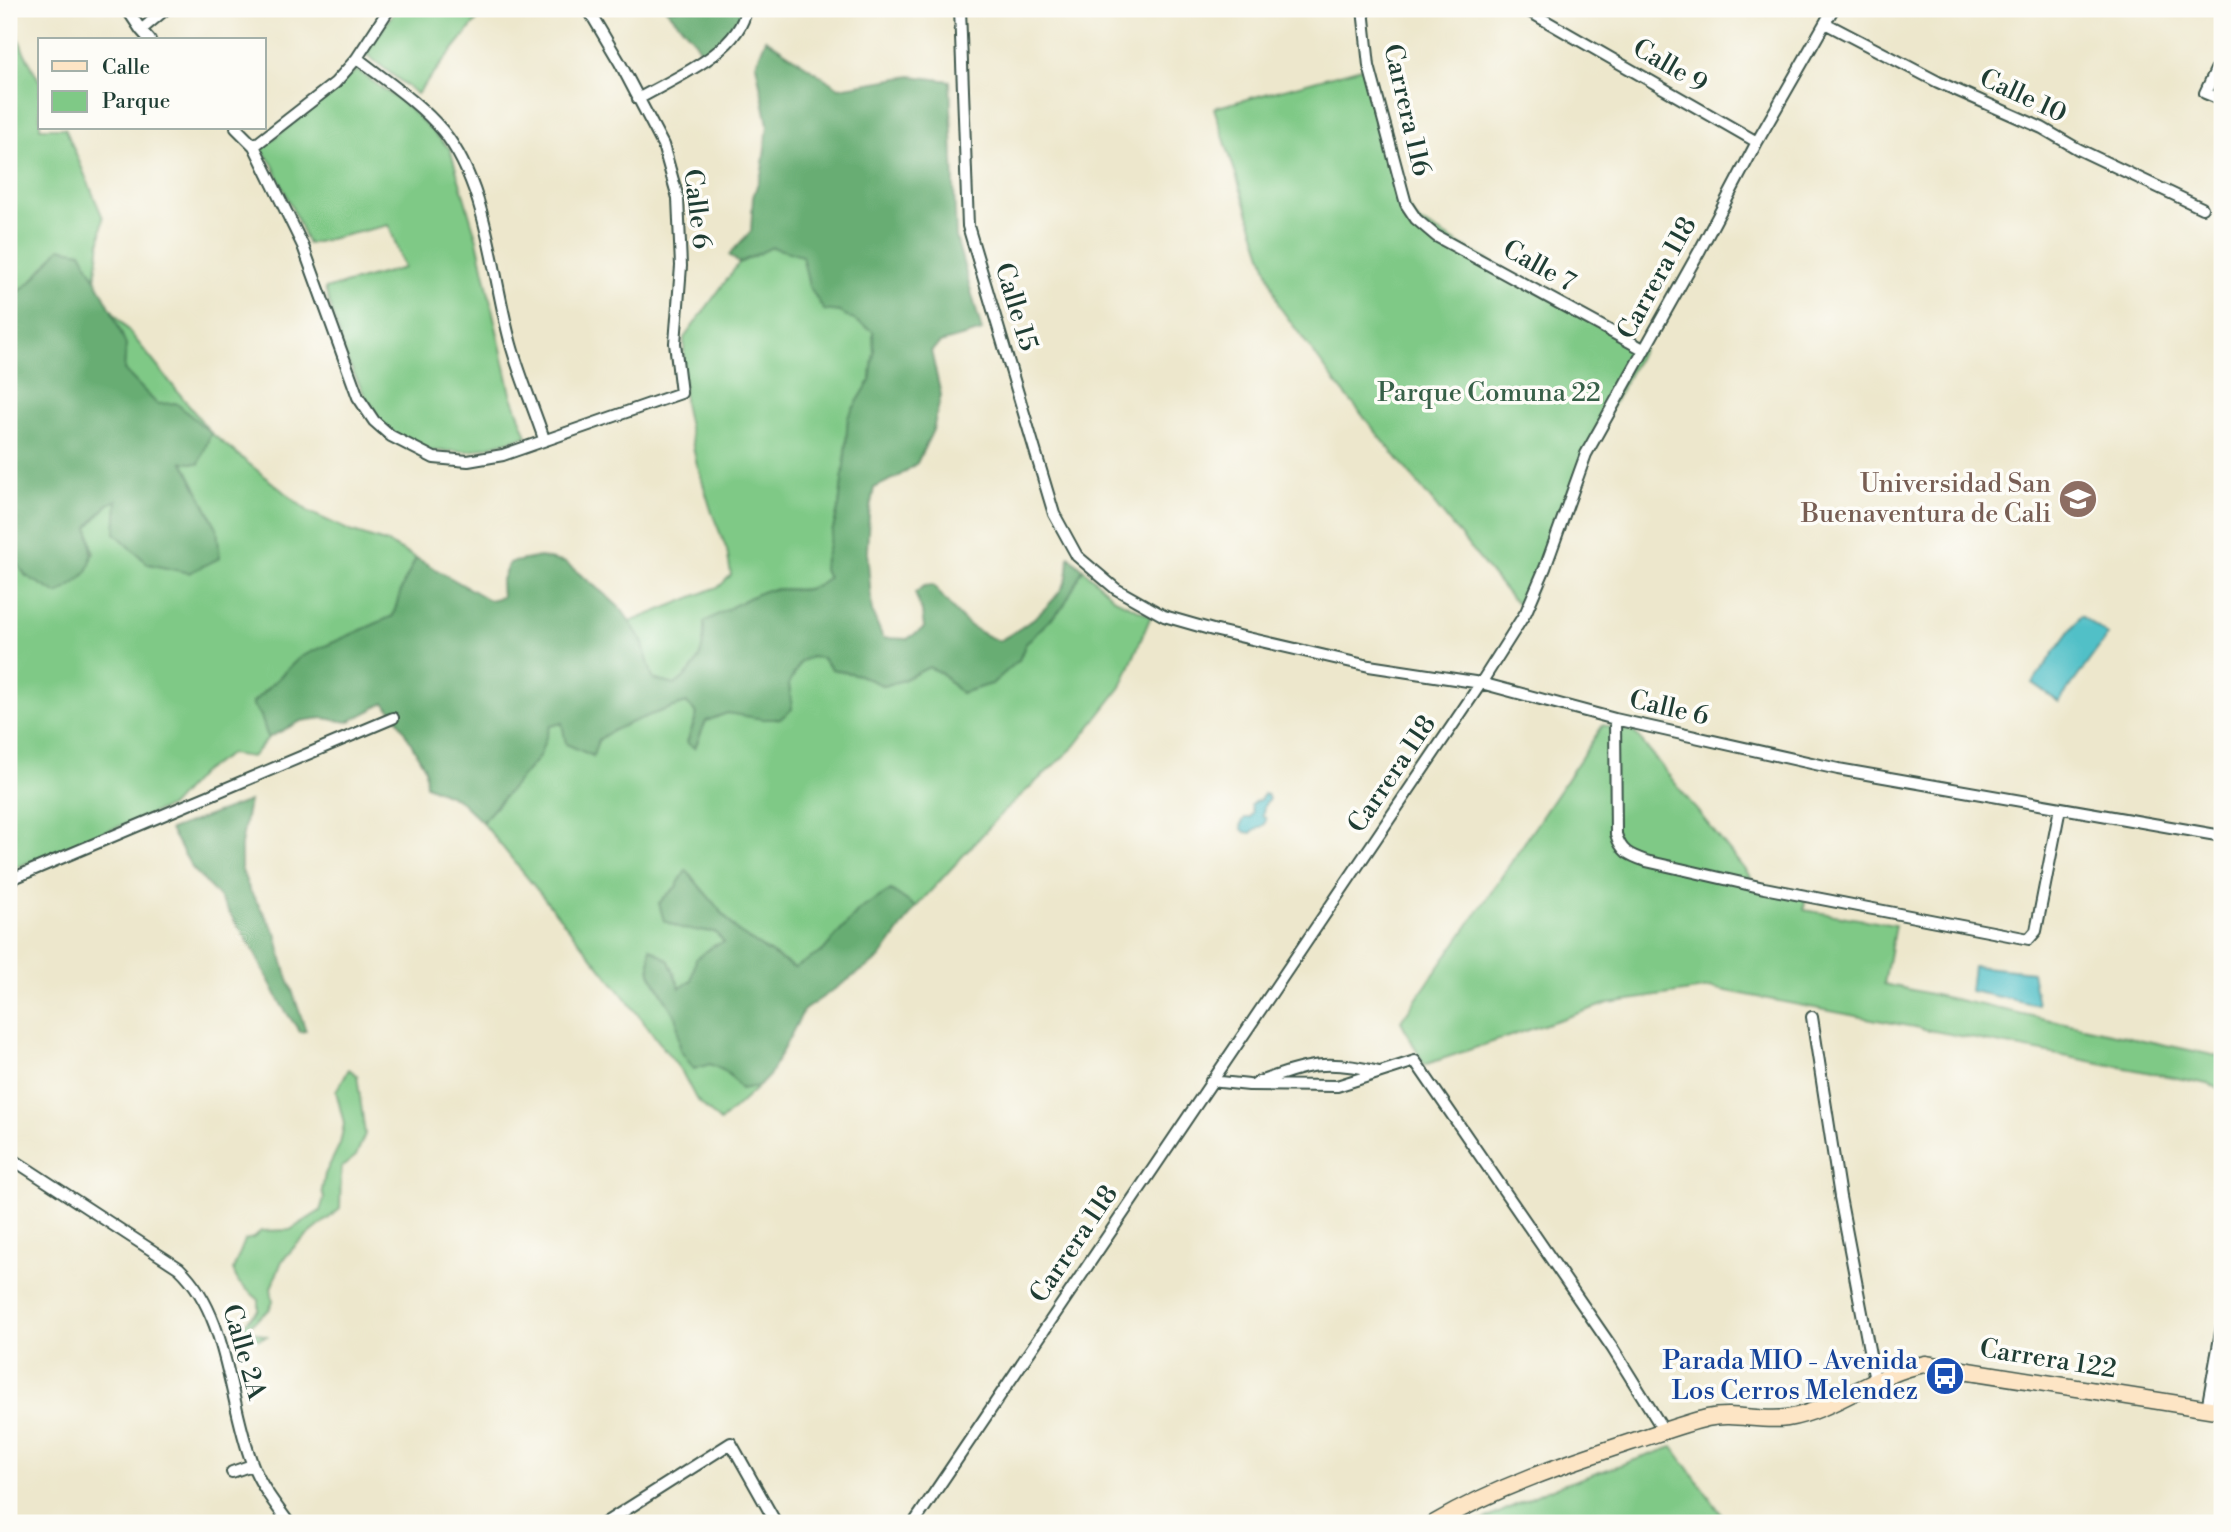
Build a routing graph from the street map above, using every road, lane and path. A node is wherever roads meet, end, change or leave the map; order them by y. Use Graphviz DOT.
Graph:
graph roads {
  1 [pos="127,9"];
  2 [pos="166,9"];
  3 [pos="389,9"];
  4 [pos="588,9"];
  5 [pos="746,9"];
  6 [pos="960,9"];
  7 [pos="1363,9"];
  8 [pos="1833,9"];
  9 [pos="1530,10"];
  10 [pos="1825,23"];
  11 [pos="141,30"];
  12 [pos="148,38"];
  13 [pos="2222,57"];
  14 [pos="358,58"];
  15 [pos="638,99"];
  16 [pos="2222,100"];
  17 [pos="238,130"];
  18 [pos="1757,142"];
  19 [pos="254,146"];
  20 [pos="2202,208"];
  21 [pos="1416,219"];
  22 [pos="1643,349"];
  23 [pos="544,439"];
  24 [pos="1116,589"];
  25 [pos="1481,683"];
  26 [pos="393,718"];
  27 [pos="1615,719"];
  28 [pos="2060,808"];
  29 [pos="2222,836"];
  30 [pos="9,880"];
  31 [pos="1812,1017"];
  32 [pos="1382,1073"];
  33 [pos="1211,1081"];
  34 [pos="1249,1085"];
  35 [pos="9,1157"];
  36 [pos="2222,1326"];
  37 [pos="1875,1381"];
  38 [pos="2214,1410"];
  39 [pos="1664,1431"];
  40 [pos="253,1465"];
  41 [pos="232,1472"];
  42 [pos="289,1523"];
  43 [pos="605,1523"];
  44 [pos="776,1523"];
  45 [pos="914,1523"];
  46 [pos="1435,1523"];
  1 -- 11 [label="street"];
  2 -- 11 [label="street"];
  3 -- 14 [label="street"];
  4 -- 15 [label="street, Calle 6"];
  5 -- 15 [label="street"];
  6 -- 24 [label="street, Calle 15"];
  7 -- 21 [label="street, Carrera 116"];
  8 -- 10 [label="street, Carrera 118"];
  9 -- 18 [label="street, Calle 9"];
  10 -- 18 [label="street, Carrera 118"];
  10 -- 20 [label="street, Calle 10"];
  11 -- 12 [label="street"];
  13 -- 16 [label="street"];
  14 -- 19 [label="street"];
  14 -- 23 [label="street"];
  15 -- 23 [label="street, Calle 6"];
  17 -- 19 [label="street"];
  18 -- 22 [label="street, Carrera 118"];
  19 -- 23 [label="street"];
  21 -- 22 [label="street, Calle 7"];
  22 -- 25 [label="street, Carrera 118"];
  24 -- 25 [label="street, Calle 6"];
  25 -- 27 [label="street, Calle 6"];
  25 -- 33 [label="street, Carrera 118"];
  26 -- 30 [label="street"];
  27 -- 28 [label="street, Calle 6"];
  27 -- 28 [label="street"];
  28 -- 29 [label="street, Calle 6"];
  31 -- 37 [label="street"];
  32 -- 34 [label="street"];
  32 -- 34 [label="street"];
  32 -- 39 [label="street"];
  33 -- 34 [label="street"];
  33 -- 45 [label="street, Carrera 118"];
  35 -- 40 [label="street, Calle 2A"];
  36 -- 38 [label="street"];
  37 -- 38 [label="street, Carrera 122"];
  37 -- 39 [label="street, Carrera 122"];
  39 -- 46 [label="street, Carrera 122"];
  40 -- 41 [label="street"];
  40 -- 42 [label="street, Calle 2A"];
  43 -- 44 [label="street"];
}
